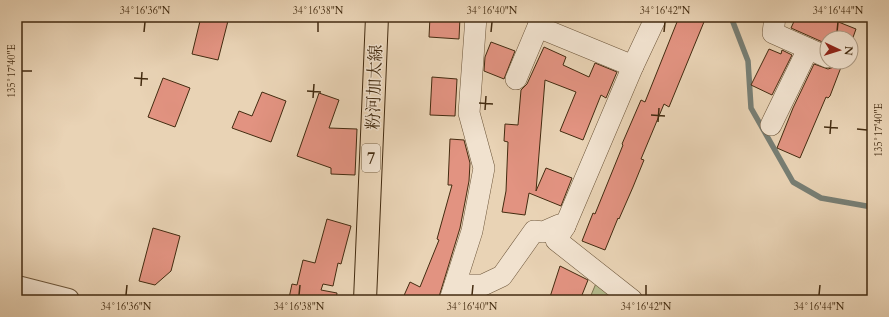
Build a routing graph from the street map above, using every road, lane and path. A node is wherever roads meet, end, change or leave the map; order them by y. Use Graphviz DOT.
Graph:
graph roads {
  1 [pos="377,17"];
  2 [pos="476,17"];
  3 [pos="656,17"];
  4 [pos="775,17"];
  5 [pos="540,22"];
  6 [pos="818,53"];
  7 [pos="633,66"];
  8 [pos="516,79"];
  9 [pos="771,125"];
  10 [pos="565,226"];
  11 [pos="17,287"];
  12 [pos="453,293"];
  13 [pos="42,297"];
  14 [pos="68,300"];
  15 [pos="365,300"];
  16 [pos="632,300"];
  1 -- 15 [label="main road, 粉河加太線 / 7"];
  2 -- 12 [label="street"];
  3 -- 7 [label="street"];
  4 -- 6 [label="street"];
  5 -- 7 [label="street"];
  5 -- 8 [label="street"];
  6 -- 9 [label="street"];
  7 -- 10 [label="street"];
  10 -- 12 [label="street"];
  10 -- 16 [label="street"];
  11 -- 13 [label="street"];
  13 -- 14 [label="street"];
}
